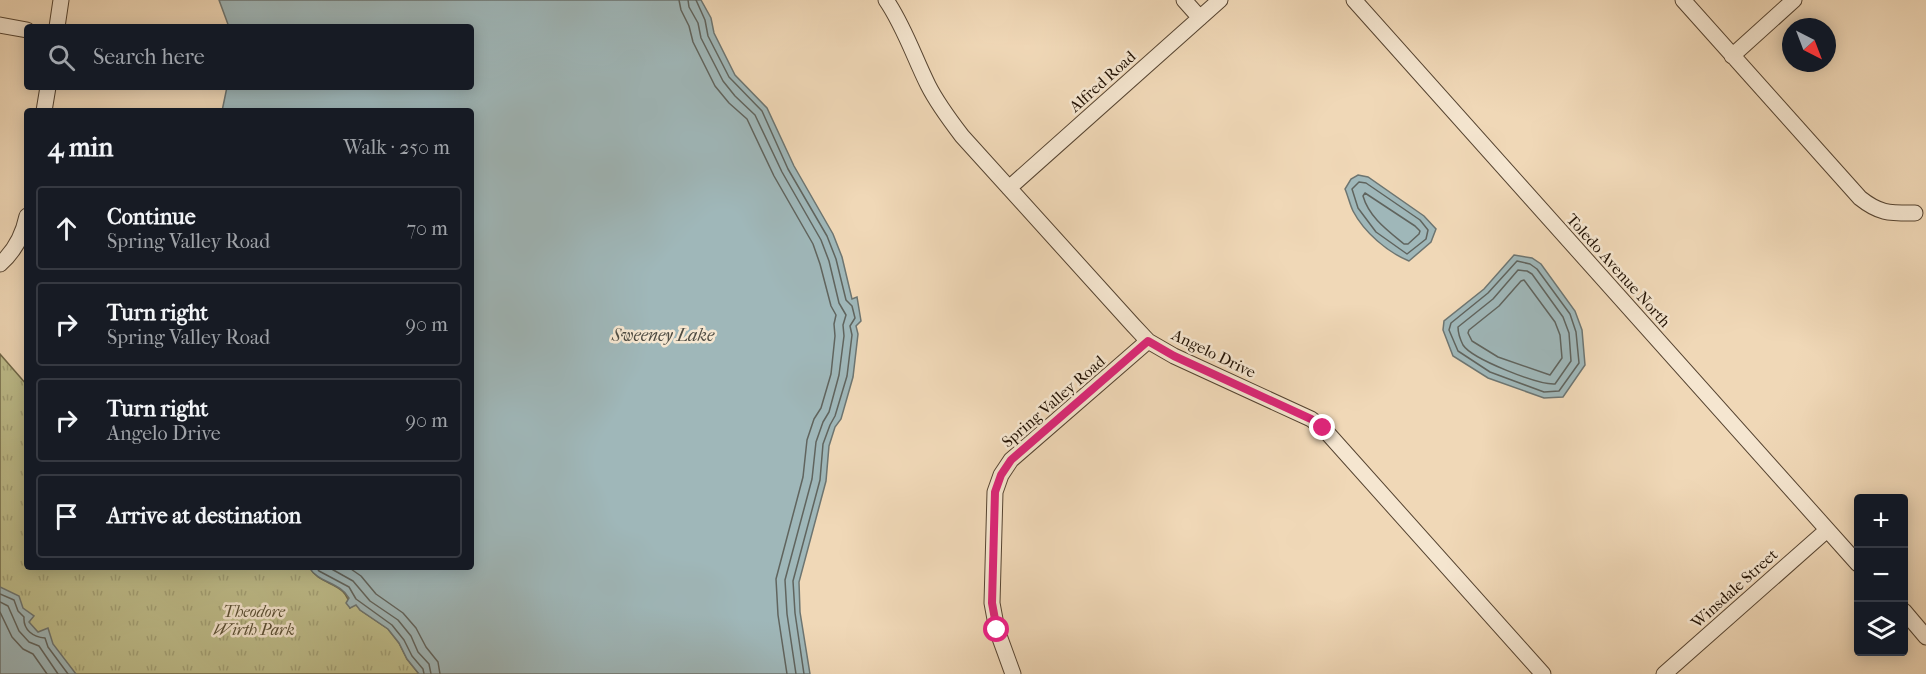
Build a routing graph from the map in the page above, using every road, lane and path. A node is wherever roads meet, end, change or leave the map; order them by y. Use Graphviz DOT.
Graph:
graph roads {
  1 [pos="62,0"];
  2 [pos="886,0"];
  3 [pos="1184,0"];
  4 [pos="1220,0"];
  5 [pos="1354,0"];
  6 [pos="1683,0"];
  7 [pos="1794,0"];
  8 [pos="1200,18"];
  9 [pos="58,24"];
  10 [pos="0,25"];
  11 [pos="24,29"];
  12 [pos="1732,56"];
  13 [pos="48,90"];
  14 [pos="44,108"];
  15 [pos="1009,188"];
  16 [pos="1915,213"];
  17 [pos="24,231"];
  18 [pos="0,264"];
  19 [pos="1148,341"];
  20 [pos="1827,530"];
  21 [pos="1854,560"];
  22 [pos="1908,617"];
  23 [pos="1926,637"];
  24 [pos="1013,674"];
  25 [pos="1543,674"];
  26 [pos="1664,674"];
  1 -- 9 [label="street"];
  2 -- 15 [label="street, Angelo Drive"];
  3 -- 8 [label="street"];
  4 -- 8 [label="street, Alfred Road"];
  5 -- 20 [label="street, Toledo Avenue North"];
  6 -- 12 [label="street"];
  7 -- 12 [label="street"];
  8 -- 15 [label="street, Alfred Road"];
  10 -- 11 [label="street"];
  12 -- 16 [label="street"];
  13 -- 14 [label="street"];
  15 -- 19 [label="street, Angelo Drive"];
  17 -- 18 [label="street"];
  19 -- 24 [label="street, Spring Valley Road"];
  19 -- 25 [label="street, Angelo Drive"];
  20 -- 21 [label="street, Toledo Avenue North"];
  20 -- 26 [label="street, Winsdale Street"];
  22 -- 23 [label="street"];
}
